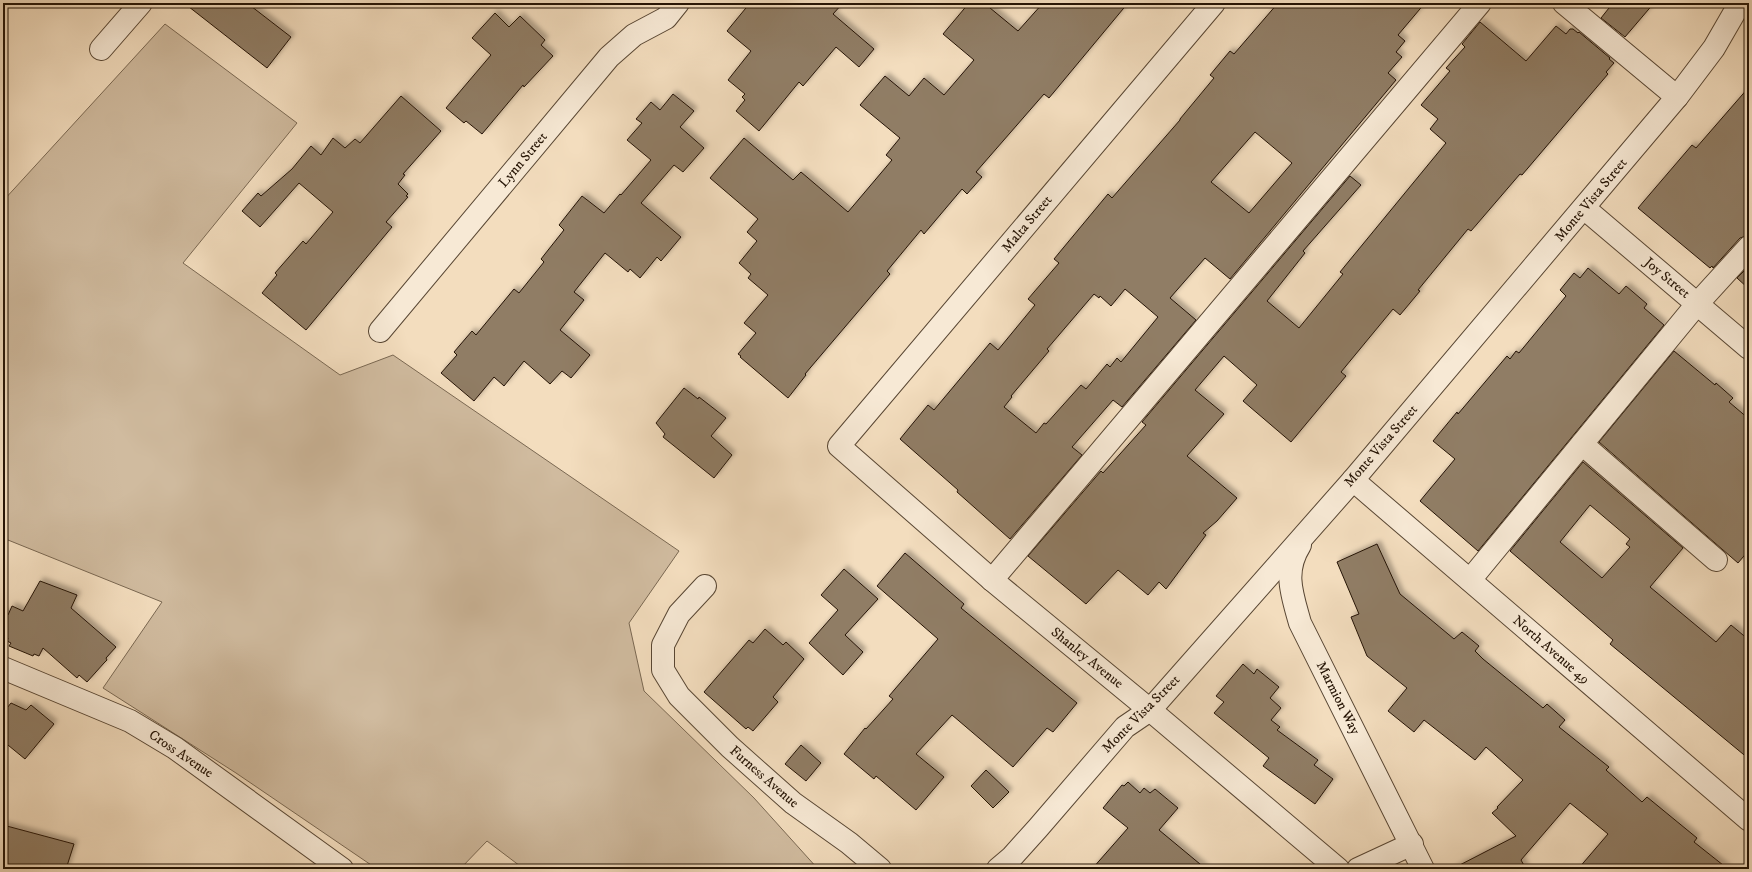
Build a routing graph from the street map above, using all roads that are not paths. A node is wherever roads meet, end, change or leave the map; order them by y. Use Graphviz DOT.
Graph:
graph roads {
  1 [pos="141,3"];
  2 [pos="678,3"];
  3 [pos="1214,3"];
  4 [pos="1480,3"];
  5 [pos="1564,3"];
  6 [pos="1740,3"];
  7 [pos="101,50"];
  8 [pos="1677,97"];
  9 [pos="1584,208"];
  10 [pos="1749,247"];
  11 [pos="1698,304"];
  12 [pos="380,331"];
  13 [pos="1749,348"];
  14 [pos="1582,444"];
  15 [pos="839,446"];
  16 [pos="1353,480"];
  17 [pos="1313,523"];
  18 [pos="1716,560"];
  19 [pos="992,580"];
  20 [pos="1470,580"];
  21 [pos="705,586"];
  22 [pos="3,668"];
  23 [pos="1150,710"];
  24 [pos="1749,820"];
  25 [pos="1412,844"];
  26 [pos="342,869"];
  27 [pos="880,869"];
  28 [pos="998,869"];
  29 [pos="1338,869"];
  30 [pos="1358,869"];
  31 [pos="1424,869"];
  1 -- 7 [label="street"];
  2 -- 12 [label="street, Lynn Street"];
  3 -- 15 [label="street, Malta Street"];
  4 -- 19 [label="street"];
  5 -- 8 [label="street"];
  6 -- 8 [label="street, Monte Vista Street"];
  8 -- 9 [label="street, Monte Vista Street"];
  9 -- 11 [label="street, Joy Street"];
  9 -- 16 [label="street, Monte Vista Street"];
  10 -- 11 [label="street"];
  11 -- 13 [label="street, Joy Street"];
  11 -- 14 [label="street"];
  14 -- 18 [label="street"];
  14 -- 20 [label="street"];
  15 -- 19 [label="street, Shanley Avenue"];
  16 -- 17 [label="street, Monte Vista Street"];
  16 -- 20 [label="street, North Avenue 49"];
  17 -- 23 [label="street, Monte Vista Street"];
  17 -- 25 [label="street, Marmion Way"];
  19 -- 23 [label="street, Shanley Avenue"];
  20 -- 24 [label="street, North Avenue 49"];
  21 -- 27 [label="street, Furness Avenue"];
  22 -- 26 [label="street, Cross Avenue"];
  23 -- 28 [label="street, Monte Vista Street"];
  23 -- 29 [label="street, Shanley Avenue"];
  25 -- 30 [label="street"];
  25 -- 31 [label="street, Marmion Way"];
}
